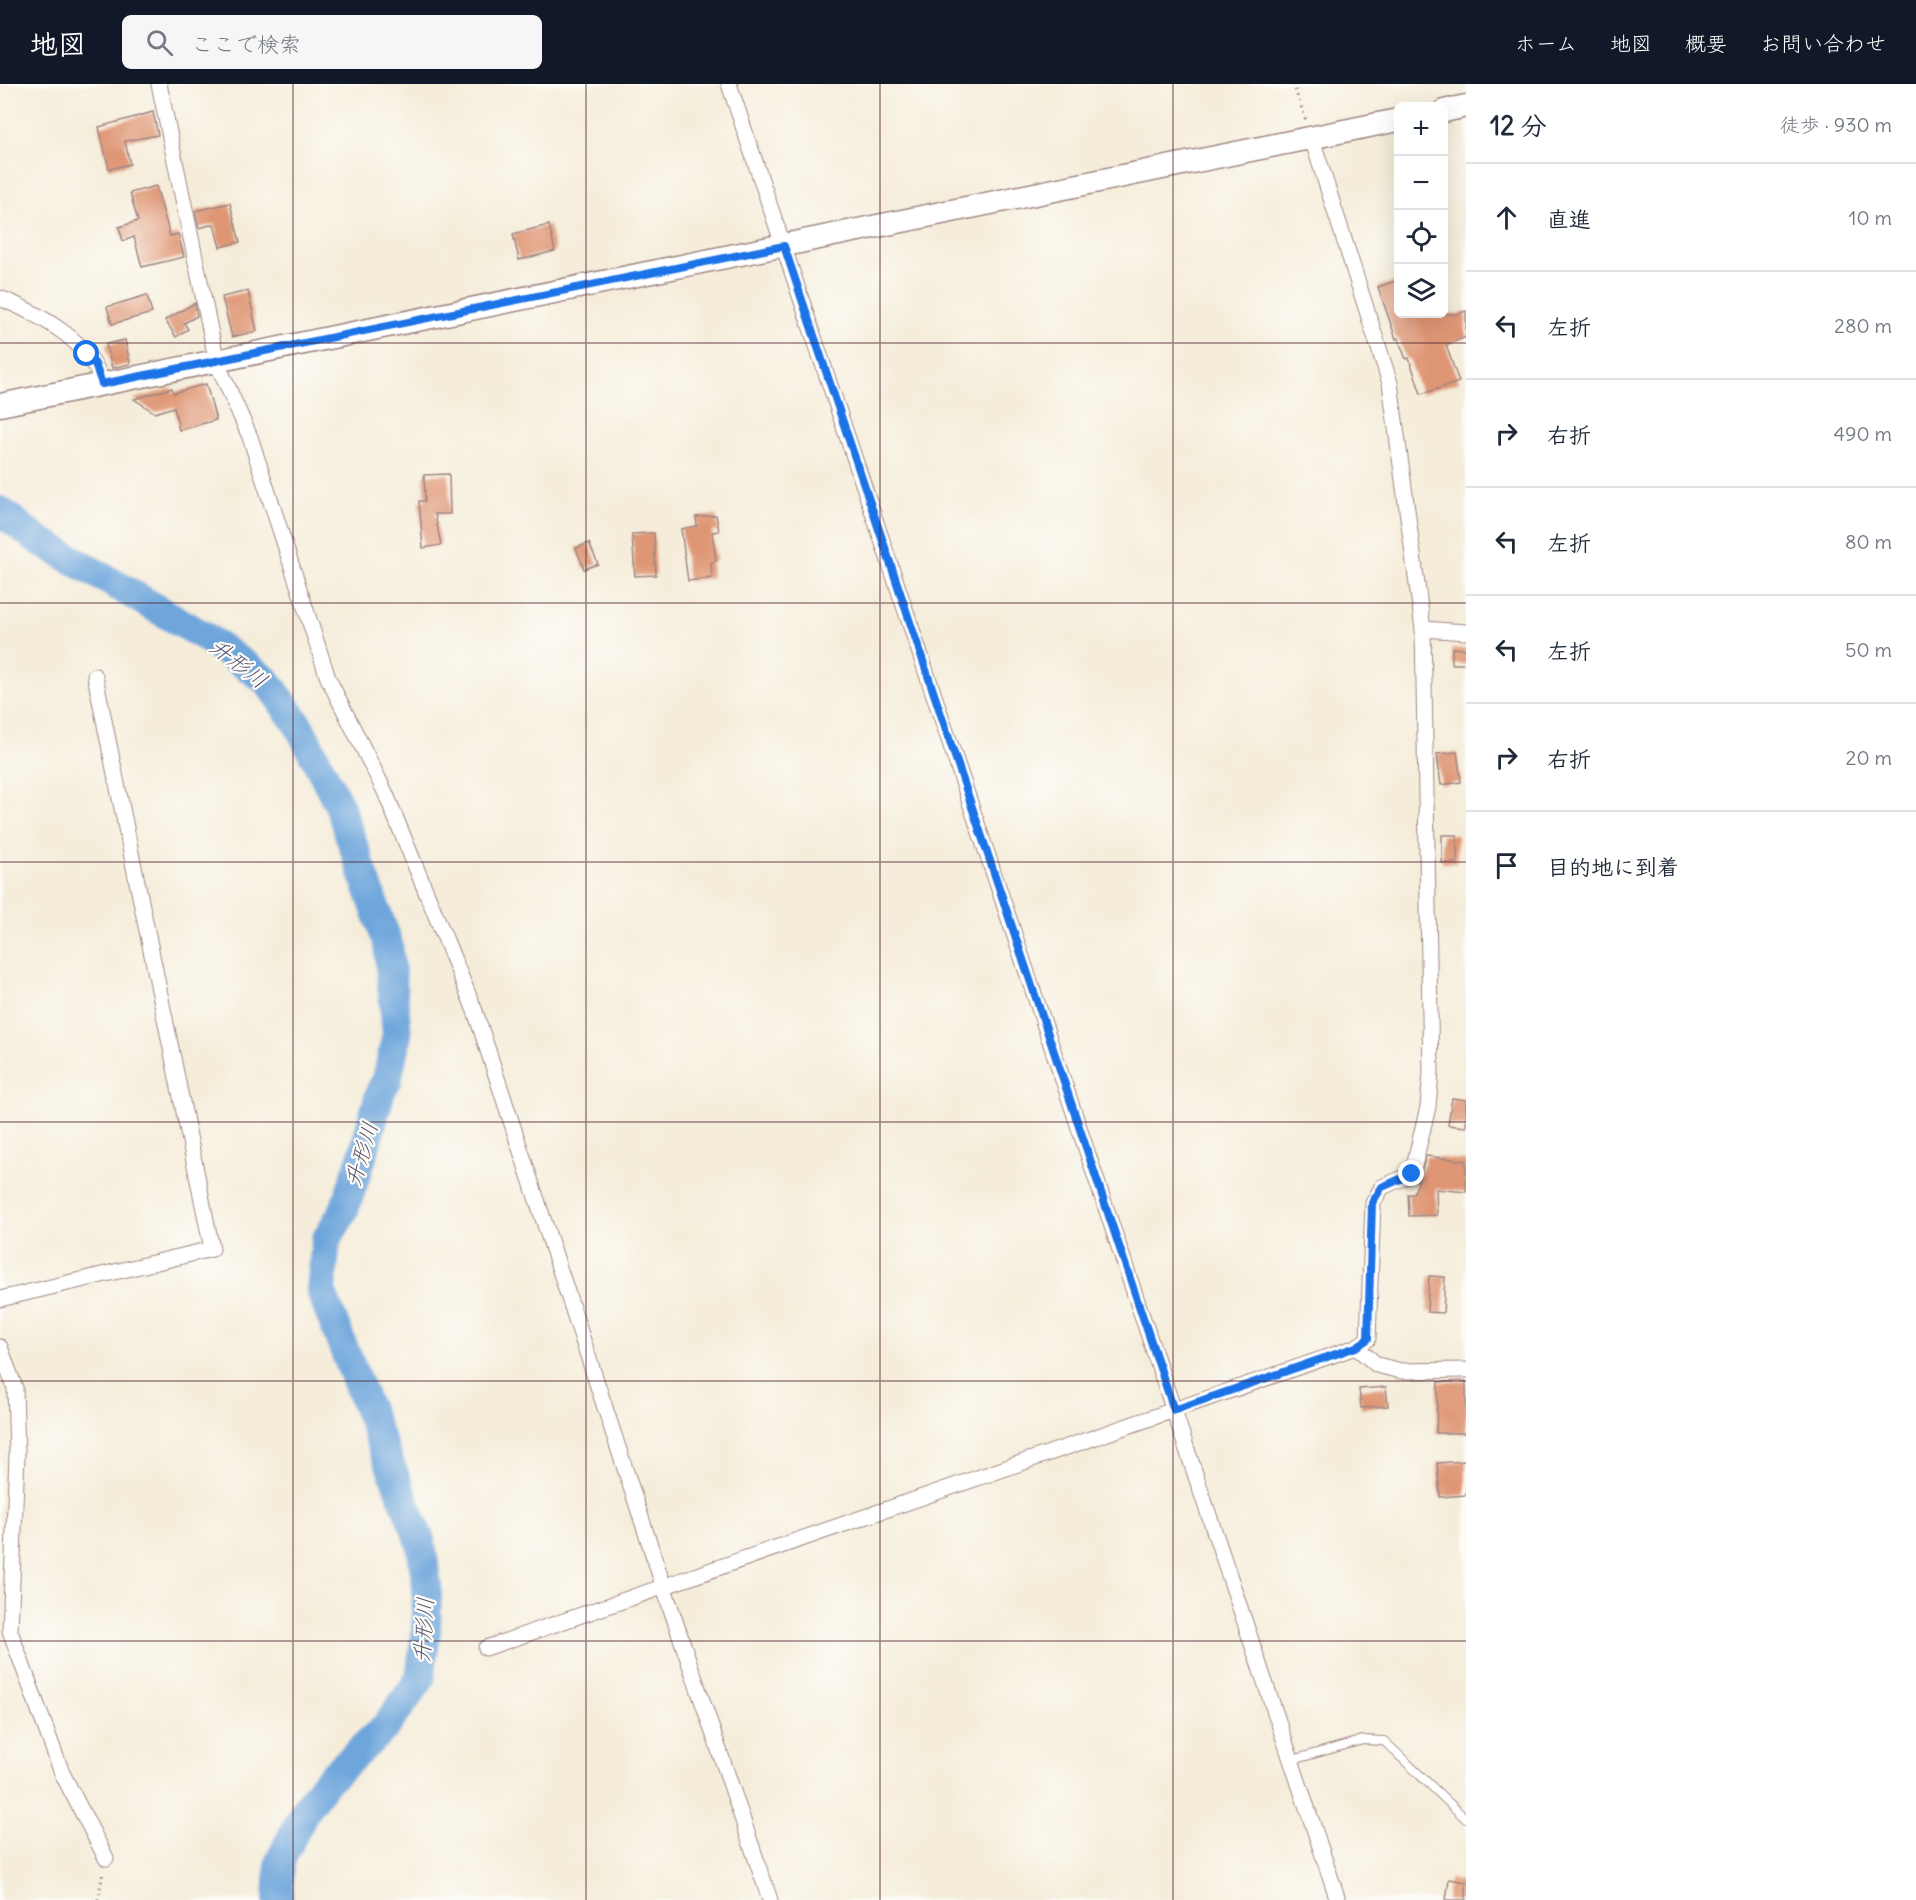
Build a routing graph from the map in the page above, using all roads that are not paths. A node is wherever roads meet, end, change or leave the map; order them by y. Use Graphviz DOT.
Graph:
graph roads {
  1 [pos="159,84"];
  2 [pos="729,84"];
  3 [pos="1466,106"];
  4 [pos="1448,110"];
  5 [pos="1394,121"];
  6 [pos="1312,139"];
  7 [pos="784,246"];
  8 [pos="0,298"];
  9 [pos="217,363"];
  10 [pos="102,384"];
  11 [pos="0,405"];
  12 [pos="1423,629"];
  13 [pos="1466,632"];
  14 [pos="95,676"];
  15 [pos="0,1299"];
  16 [pos="0,1347"];
  17 [pos="1356,1347"];
  18 [pos="1466,1370"];
  19 [pos="1174,1410"];
  20 [pos="663,1587"];
  21 [pos="486,1648"];
  22 [pos="1292,1760"];
  23 [pos="1466,1820"];
  24 [pos="106,1858"];
  25 [pos="770,1900"];
  26 [pos="1338,1900"];
  1 -- 9 [label="street"];
  2 -- 7 [label="street"];
  3 -- 4 [label="street"];
  5 -- 6 [label="street"];
  6 -- 7 [label="street"];
  6 -- 12 [label="street"];
  7 -- 9 [label="street"];
  7 -- 19 [label="street"];
  8 -- 10 [label="street"];
  9 -- 10 [label="street"];
  9 -- 20 [label="street"];
  10 -- 11 [label="street"];
  12 -- 13 [label="street"];
  12 -- 17 [label="street"];
  14 -- 15 [label="street"];
  16 -- 24 [label="street"];
  17 -- 18 [label="street"];
  17 -- 19 [label="street"];
  19 -- 20 [label="street"];
  19 -- 22 [label="street"];
  20 -- 21 [label="street"];
  20 -- 25 [label="street"];
  22 -- 23 [label="lane"];
  22 -- 26 [label="street"];
}
